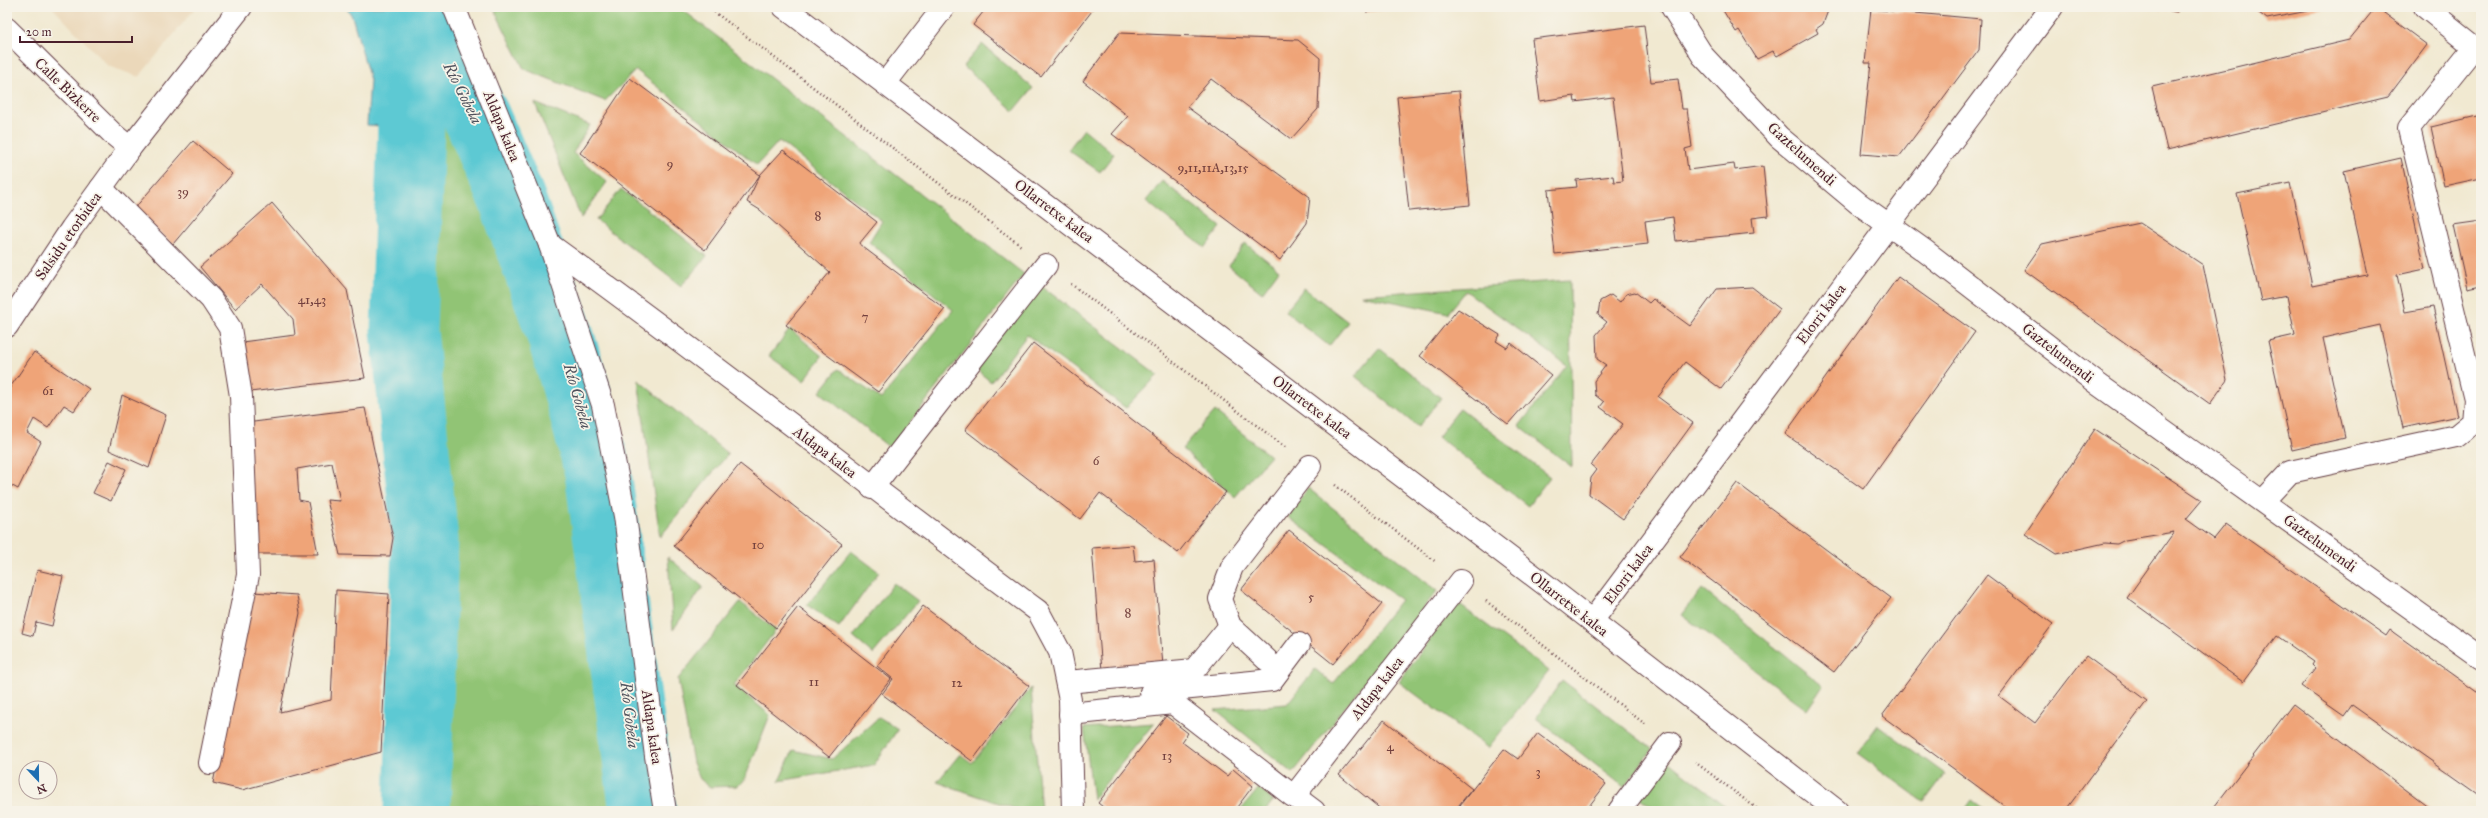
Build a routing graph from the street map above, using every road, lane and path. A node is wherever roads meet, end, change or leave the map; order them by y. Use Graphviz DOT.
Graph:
graph roads {
  1 [pos="241,7"];
  2 [pos="454,7"];
  3 [pos="708,7"];
  4 [pos="784,7"];
  5 [pos="944,7"];
  6 [pos="1672,7"];
  7 [pos="2052,7"];
  8 [pos="2425,7"];
  9 [pos="10,36"];
  10 [pos="2478,50"];
  11 [pos="886,82"];
  12 [pos="130,148"];
  13 [pos="102,188"];
  14 [pos="1888,224"];
  15 [pos="550,245"];
  16 [pos="1046,265"];
  17 [pos="7,326"];
  18 [pos="1310,466"];
  19 [pos="872,488"];
  20 [pos="2263,501"];
  21 [pos="1461,581"];
  22 [pos="1592,621"];
  23 [pos="1230,626"];
  24 [pos="1298,644"];
  25 [pos="2481,658"];
  26 [pos="1267,660"];
  27 [pos="1069,699"];
  28 [pos="1670,744"];
  29 [pos="210,763"];
  30 [pos="1290,801"];
  31 [pos="665,811"];
  32 [pos="1073,811"];
  33 [pos="1314,811"];
  34 [pos="1619,811"];
  35 [pos="1760,811"];
  36 [pos="1837,811"];
  1 -- 12 [label="street, Salsidu etorbidea"];
  2 -- 15 [label="street, Aldapa kalea"];
  3 -- 16 [label="path"];
  4 -- 11 [label="street, Ollarretxe kalea"];
  5 -- 11 [label="street"];
  6 -- 14 [label="street, Gaztelumendi"];
  7 -- 14 [label="street, Elorri kalea"];
  8 -- 10 [label="street"];
  9 -- 12 [label="street, Calle Bizkerre"];
  10 -- 20 [label="street"];
  11 -- 22 [label="street, Ollarretxe kalea"];
  12 -- 13 [label="street, Salsidu etorbidea"];
  13 -- 17 [label="street, Salsidu etorbidea"];
  13 -- 29 [label="street"];
  14 -- 20 [label="street, Gaztelumendi"];
  14 -- 22 [label="street, Elorri kalea"];
  15 -- 19 [label="street, Aldapa kalea"];
  15 -- 31 [label="street, Aldapa kalea"];
  16 -- 18 [label="path"];
  16 -- 19 [label="street"];
  18 -- 21 [label="path"];
  18 -- 23 [label="street"];
  19 -- 27 [label="street, Aldapa kalea"];
  20 -- 25 [label="street, Gaztelumendi"];
  21 -- 28 [label="path"];
  21 -- 30 [label="street, Aldapa kalea"];
  22 -- 36 [label="street, Ollarretxe kalea"];
  23 -- 26 [label="street"];
  23 -- 27 [label="street"];
  24 -- 27 [label="street"];
  27 -- 30 [label="street"];
  27 -- 32 [label="street, Aldapa kalea"];
  28 -- 34 [label="street"];
  28 -- 35 [label="path"];
  30 -- 33 [label="street"];
}
